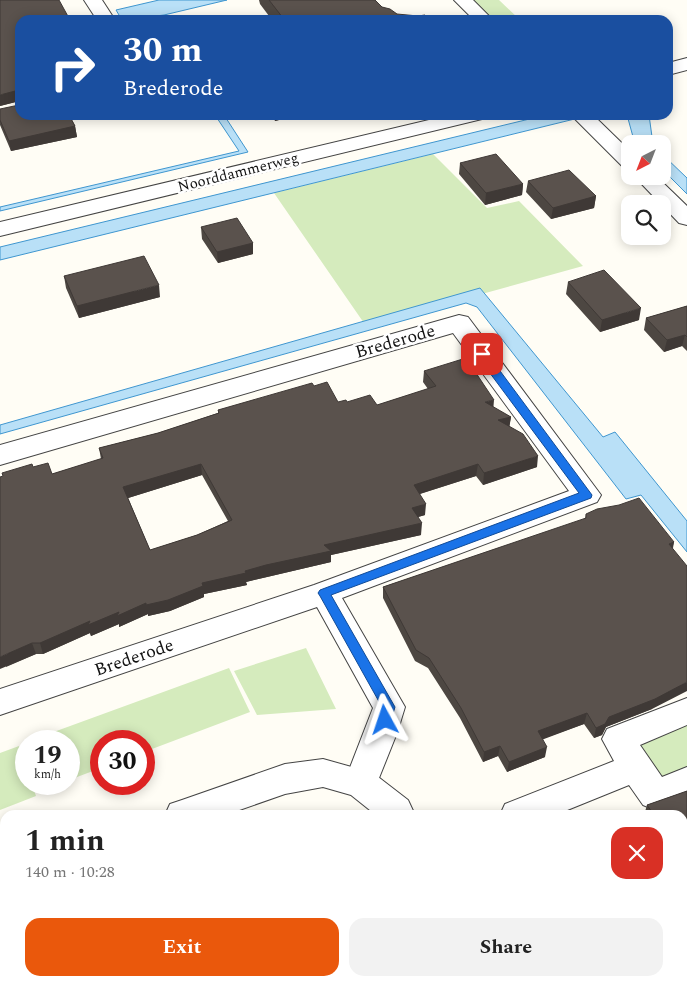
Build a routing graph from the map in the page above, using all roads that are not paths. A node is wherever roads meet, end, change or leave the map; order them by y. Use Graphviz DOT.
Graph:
graph roads {
  1 [pos="93,0"];
  2 [pos="463,0"];
  3 [pos="103,15"];
  4 [pos="479,15"];
  5 [pos="687,64"];
  6 [pos="673,68"];
  7 [pos="454,120"];
  8 [pos="586,120"];
  9 [pos="621,153"];
  10 [pos="653,185"];
  11 [pos="687,218"];
  12 [pos="0,229"];
  13 [pos="0,455"];
  14 [pos="324,593"];
  15 [pos="0,702"];
  16 [pos="687,712"];
  17 [pos="636,766"];
  18 [pos="687,782"];
  19 [pos="361,783"];
  20 [pos="196,810"];
  21 [pos="395,810"];
  22 [pos="529,810"];
  1 -- 3 [label="street"];
  2 -- 4 [label="street"];
  5 -- 6 [label="street"];
  7 -- 12 [label="street, Noorddammerweg"];
  8 -- 9 [label="street"];
  10 -- 11 [label="street"];
  13 -- 14 [label="street, Brederode"];
  14 -- 15 [label="street, Brederode"];
  14 -- 19 [label="street"];
  16 -- 17 [label="street"];
  17 -- 18 [label="street"];
  17 -- 22 [label="street"];
  19 -- 20 [label="street"];
  19 -- 21 [label="street"];
}
